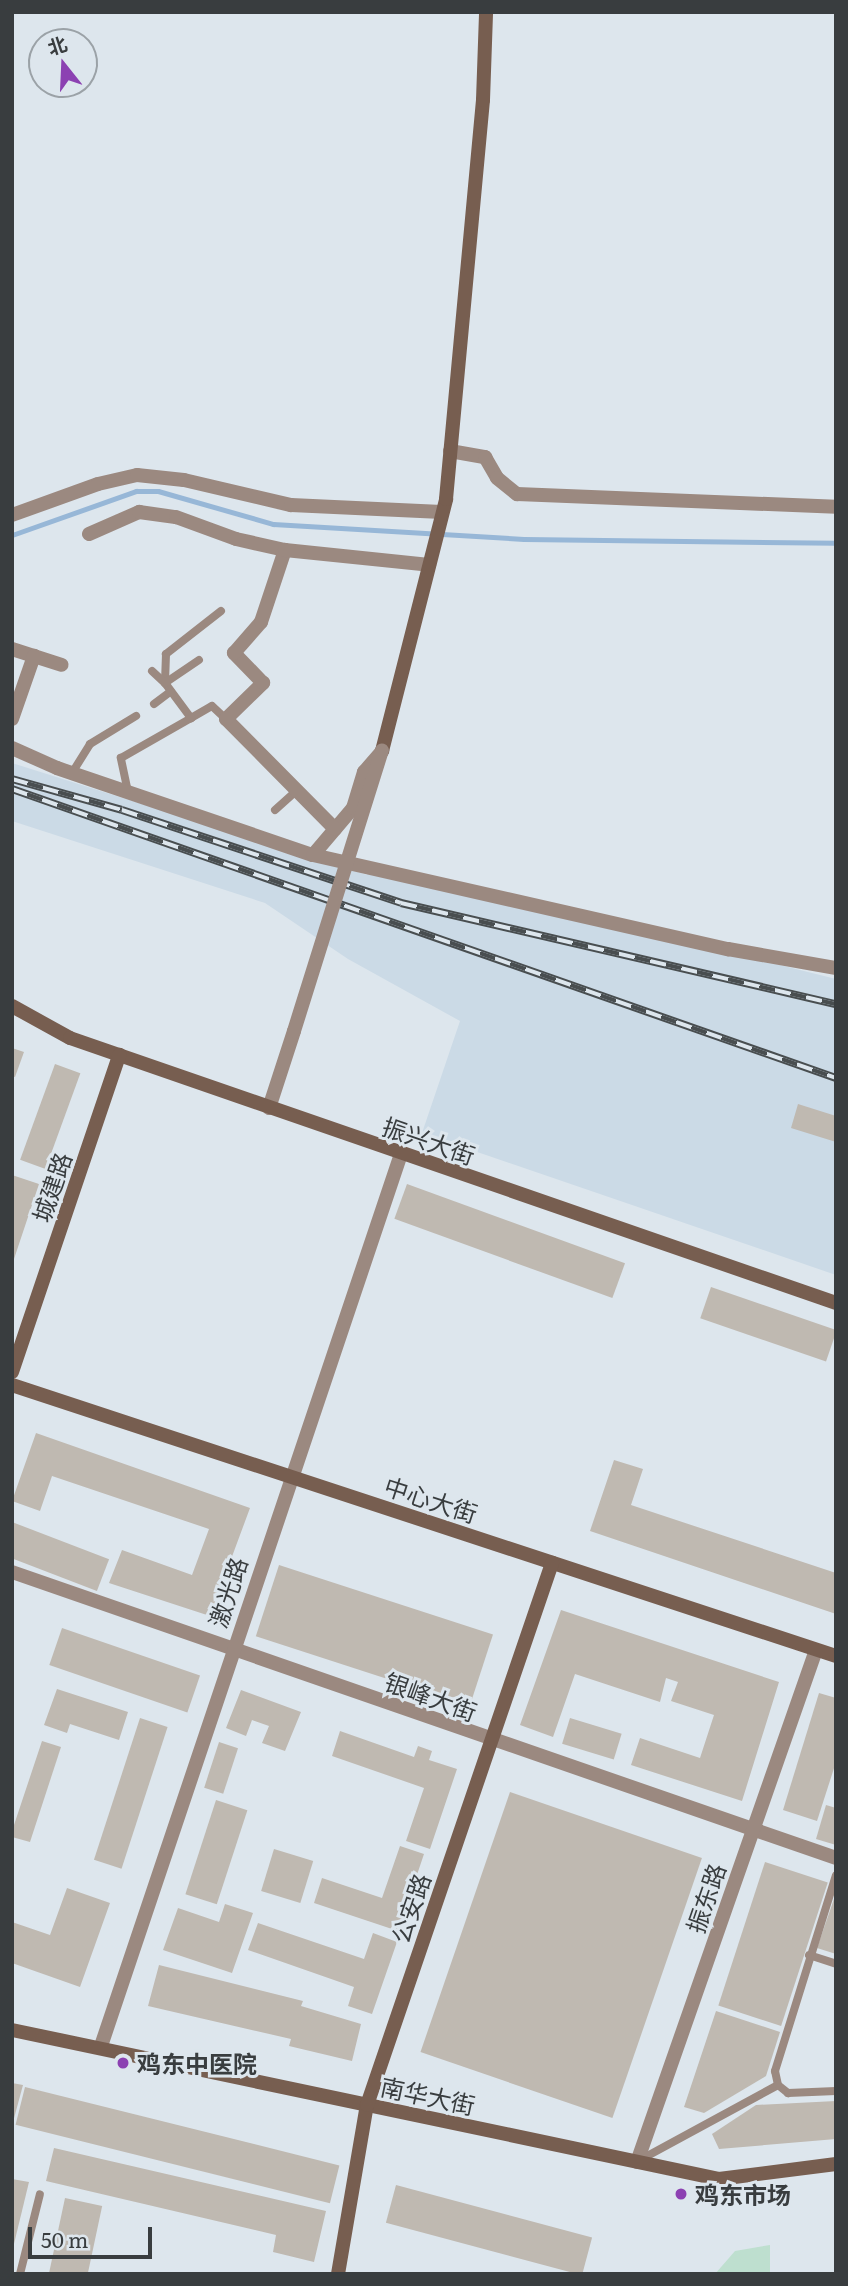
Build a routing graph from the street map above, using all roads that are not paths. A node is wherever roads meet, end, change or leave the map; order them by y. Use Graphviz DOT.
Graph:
graph roads {
  1 [pos="486,12"];
  2 [pos="450,451"];
  3 [pos="836,507"];
  4 [pos="442,512"];
  5 [pos="12,515"];
  6 [pos="89,534"];
  7 [pos="285,550"];
  8 [pos="429,565"];
  9 [pos="220,611"];
  10 [pos="12,649"];
  11 [pos="34,656"];
  12 [pos="199,660"];
  13 [pos="62,666"];
  14 [pos="152,671"];
  15 [pos="165,683"];
  16 [pos="171,691"];
  17 [pos="154,704"];
  18 [pos="136,716"];
  19 [pos="191,718"];
  20 [pos="12,719"];
  21 [pos="226,719"];
  22 [pos="12,748"];
  23 [pos="382,751"];
  24 [pos="72,773"];
  25 [pos="128,792"];
  26 [pos="295,792"];
  27 [pos="275,810"];
  28 [pos="335,829"];
  29 [pos="313,855"];
  30 [pos="836,968"];
  31 [pos="12,1006"];
  32 [pos="119,1055"];
  33 [pos="269,1108"];
  34 [pos="401,1154"];
  35 [pos="836,1303"];
  36 [pos="12,1372"];
  37 [pos="12,1385"];
  38 [pos="289,1477"];
  39 [pos="552,1563"];
  40 [pos="12,1572"];
  41 [pos="232,1650"];
  42 [pos="816,1650"];
  43 [pos="836,1656"];
  44 [pos="491,1742"];
  45 [pos="753,1830"];
  46 [pos="836,1858"];
  47 [pos="836,1875"];
  48 [pos="809,1955"];
  49 [pos="836,1964"];
  50 [pos="12,2030"];
  51 [pos="101,2046"];
  52 [pos="778,2085"];
  53 [pos="836,2091"];
  54 [pos="367,2105"];
  55 [pos="637,2162"];
  56 [pos="836,2164"];
  57 [pos="40,2194"];
  58 [pos="20,2274"];
  59 [pos="338,2274"];
  1 -- 2 [label="street"];
  2 -- 3 [label="street"];
  2 -- 4 [label="street"];
  4 -- 5 [label="street"];
  4 -- 8 [label="street"];
  6 -- 7 [label="street"];
  7 -- 8 [label="street"];
  7 -- 21 [label="street"];
  8 -- 23 [label="street"];
  9 -- 15 [label="lane"];
  10 -- 11 [label="street"];
  11 -- 13 [label="street"];
  11 -- 20 [label="street"];
  12 -- 15 [label="lane"];
  14 -- 15 [label="lane"];
  15 -- 16 [label="lane"];
  16 -- 17 [label="lane"];
  16 -- 19 [label="lane"];
  18 -- 24 [label="lane"];
  19 -- 21 [label="lane"];
  19 -- 25 [label="lane"];
  21 -- 26 [label="street"];
  22 -- 24 [label="street"];
  23 -- 28 [label="street"];
  23 -- 33 [label="street, bridge"];
  24 -- 25 [label="street"];
  25 -- 29 [label="street"];
  26 -- 27 [label="lane"];
  26 -- 28 [label="street"];
  28 -- 29 [label="street"];
  29 -- 30 [label="street"];
  31 -- 32 [label="street, 振兴大街"];
  32 -- 33 [label="street, 振兴大街"];
  32 -- 36 [label="street, 城建路"];
  33 -- 34 [label="street, 振兴大街"];
  34 -- 35 [label="street, 振兴大街"];
  34 -- 38 [label="street, 激光路"];
  37 -- 38 [label="street, 中心大街"];
  38 -- 39 [label="street, 中心大街"];
  38 -- 41 [label="street, 激光路"];
  39 -- 42 [label="street, 中心大街"];
  39 -- 44 [label="street, 公安路"];
  40 -- 41 [label="street, 银峰大街"];
  41 -- 44 [label="street, 银峰大街"];
  41 -- 51 [label="street, 激光路"];
  42 -- 43 [label="street, 中心大街"];
  42 -- 45 [label="street, 振东路"];
  44 -- 45 [label="street, 银峰大街"];
  44 -- 54 [label="street, 公安路"];
  45 -- 46 [label="street, 银峰大街"];
  45 -- 55 [label="street, 振东路"];
  47 -- 48 [label="lane"];
  48 -- 49 [label="lane"];
  48 -- 52 [label="lane"];
  50 -- 51 [label="street, 南华大街"];
  51 -- 54 [label="street, 南华大街"];
  52 -- 53 [label="lane"];
  52 -- 55 [label="lane"];
  54 -- 55 [label="street, 南华大街"];
  54 -- 59 [label="street, 公安路"];
  55 -- 56 [label="street, 南华大街"];
  57 -- 58 [label="lane"];
}
